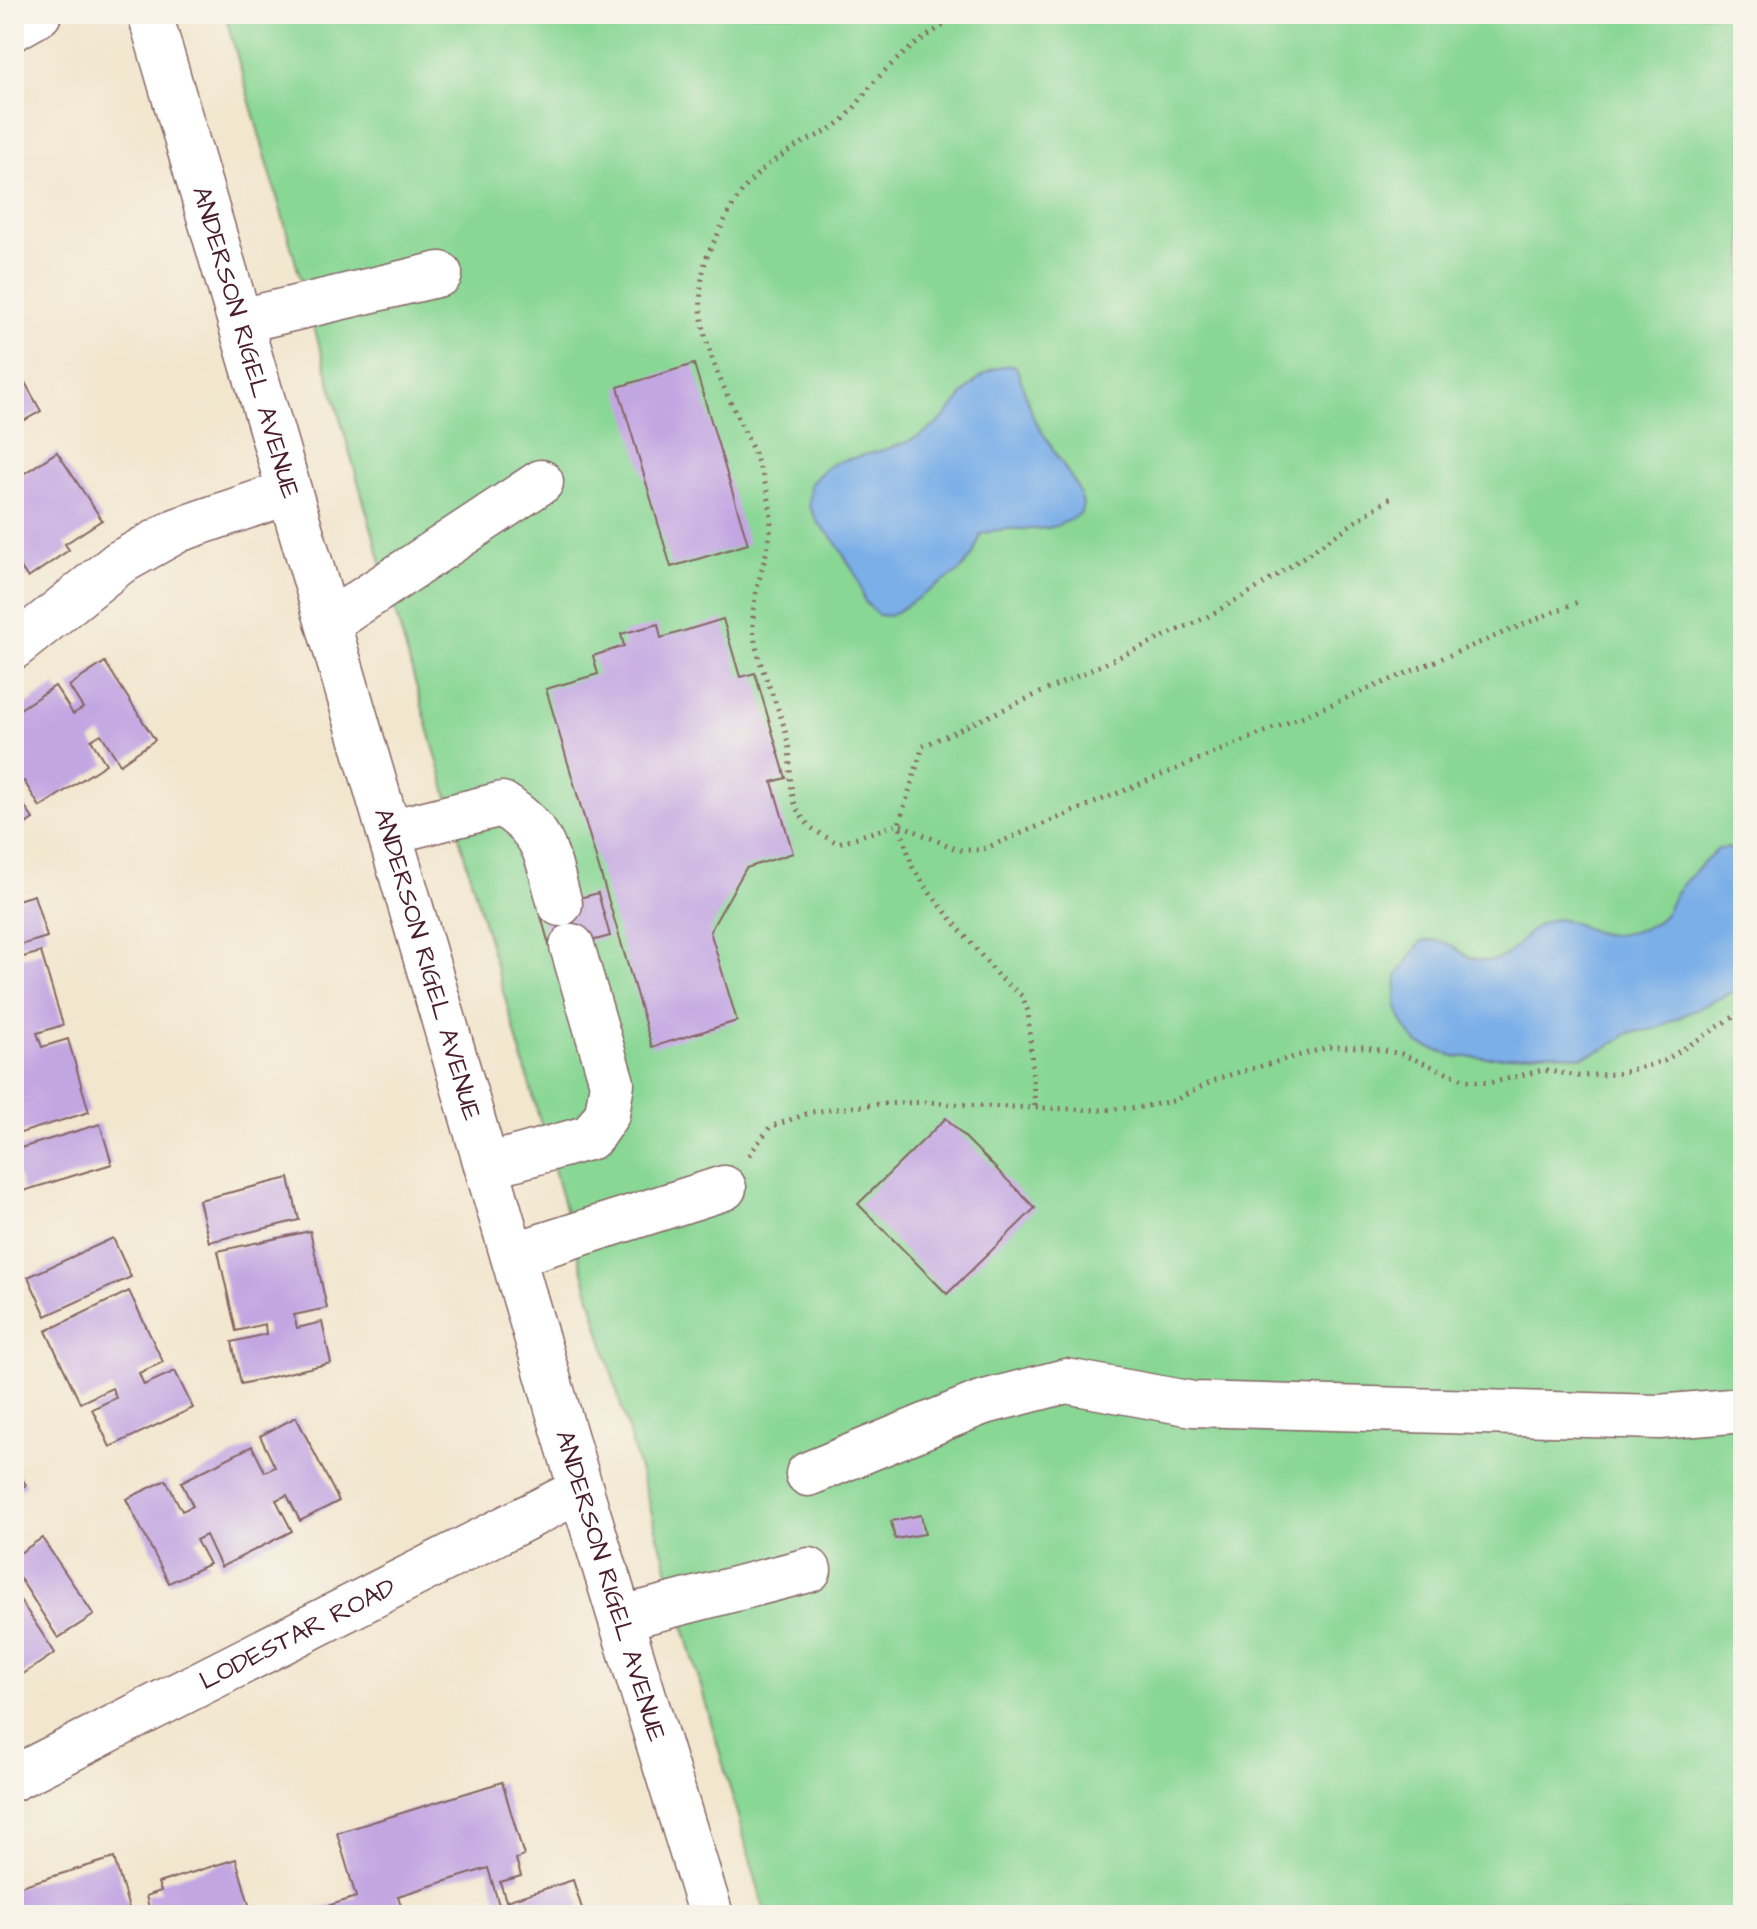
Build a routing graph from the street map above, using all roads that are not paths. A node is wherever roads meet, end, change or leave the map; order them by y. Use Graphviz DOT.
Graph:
graph roads {
  1 [pos="39,14"];
  2 [pos="150,14"];
  3 [pos="14,28"];
  4 [pos="440,274"];
  5 [pos="240,321"];
  6 [pos="541,482"];
  7 [pos="289,492"];
  8 [pos="328,623"];
  9 [pos="14,647"];
  10 [pos="389,832"];
  11 [pos="560,904"];
  12 [pos="572,946"];
  13 [pos="487,1166"];
  14 [pos="724,1188"];
  15 [pos="513,1255"];
  16 [pos="1743,1410"];
  17 [pos="808,1474"];
  18 [pos="581,1490"];
  19 [pos="809,1570"];
  20 [pos="622,1618"];
  21 [pos="14,1778"];
  22 [pos="711,1915"];
  1 -- 3 [label="street"];
  2 -- 5 [label="street, ANDERSON RIGEL AVENUE"];
  4 -- 5 [label="street"];
  5 -- 7 [label="street, ANDERSON RIGEL AVENUE"];
  6 -- 8 [label="street"];
  7 -- 8 [label="street, ANDERSON RIGEL AVENUE"];
  7 -- 9 [label="street"];
  8 -- 10 [label="street, ANDERSON RIGEL AVENUE"];
  10 -- 11 [label="street"];
  10 -- 13 [label="street, ANDERSON RIGEL AVENUE"];
  12 -- 13 [label="street"];
  13 -- 15 [label="street, ANDERSON RIGEL AVENUE"];
  14 -- 15 [label="street"];
  15 -- 18 [label="street, ANDERSON RIGEL AVENUE"];
  16 -- 17 [label="street"];
  18 -- 20 [label="street, ANDERSON RIGEL AVENUE"];
  18 -- 21 [label="street, LODESTAR ROAD"];
  19 -- 20 [label="street"];
  20 -- 22 [label="street, ANDERSON RIGEL AVENUE"];
}
